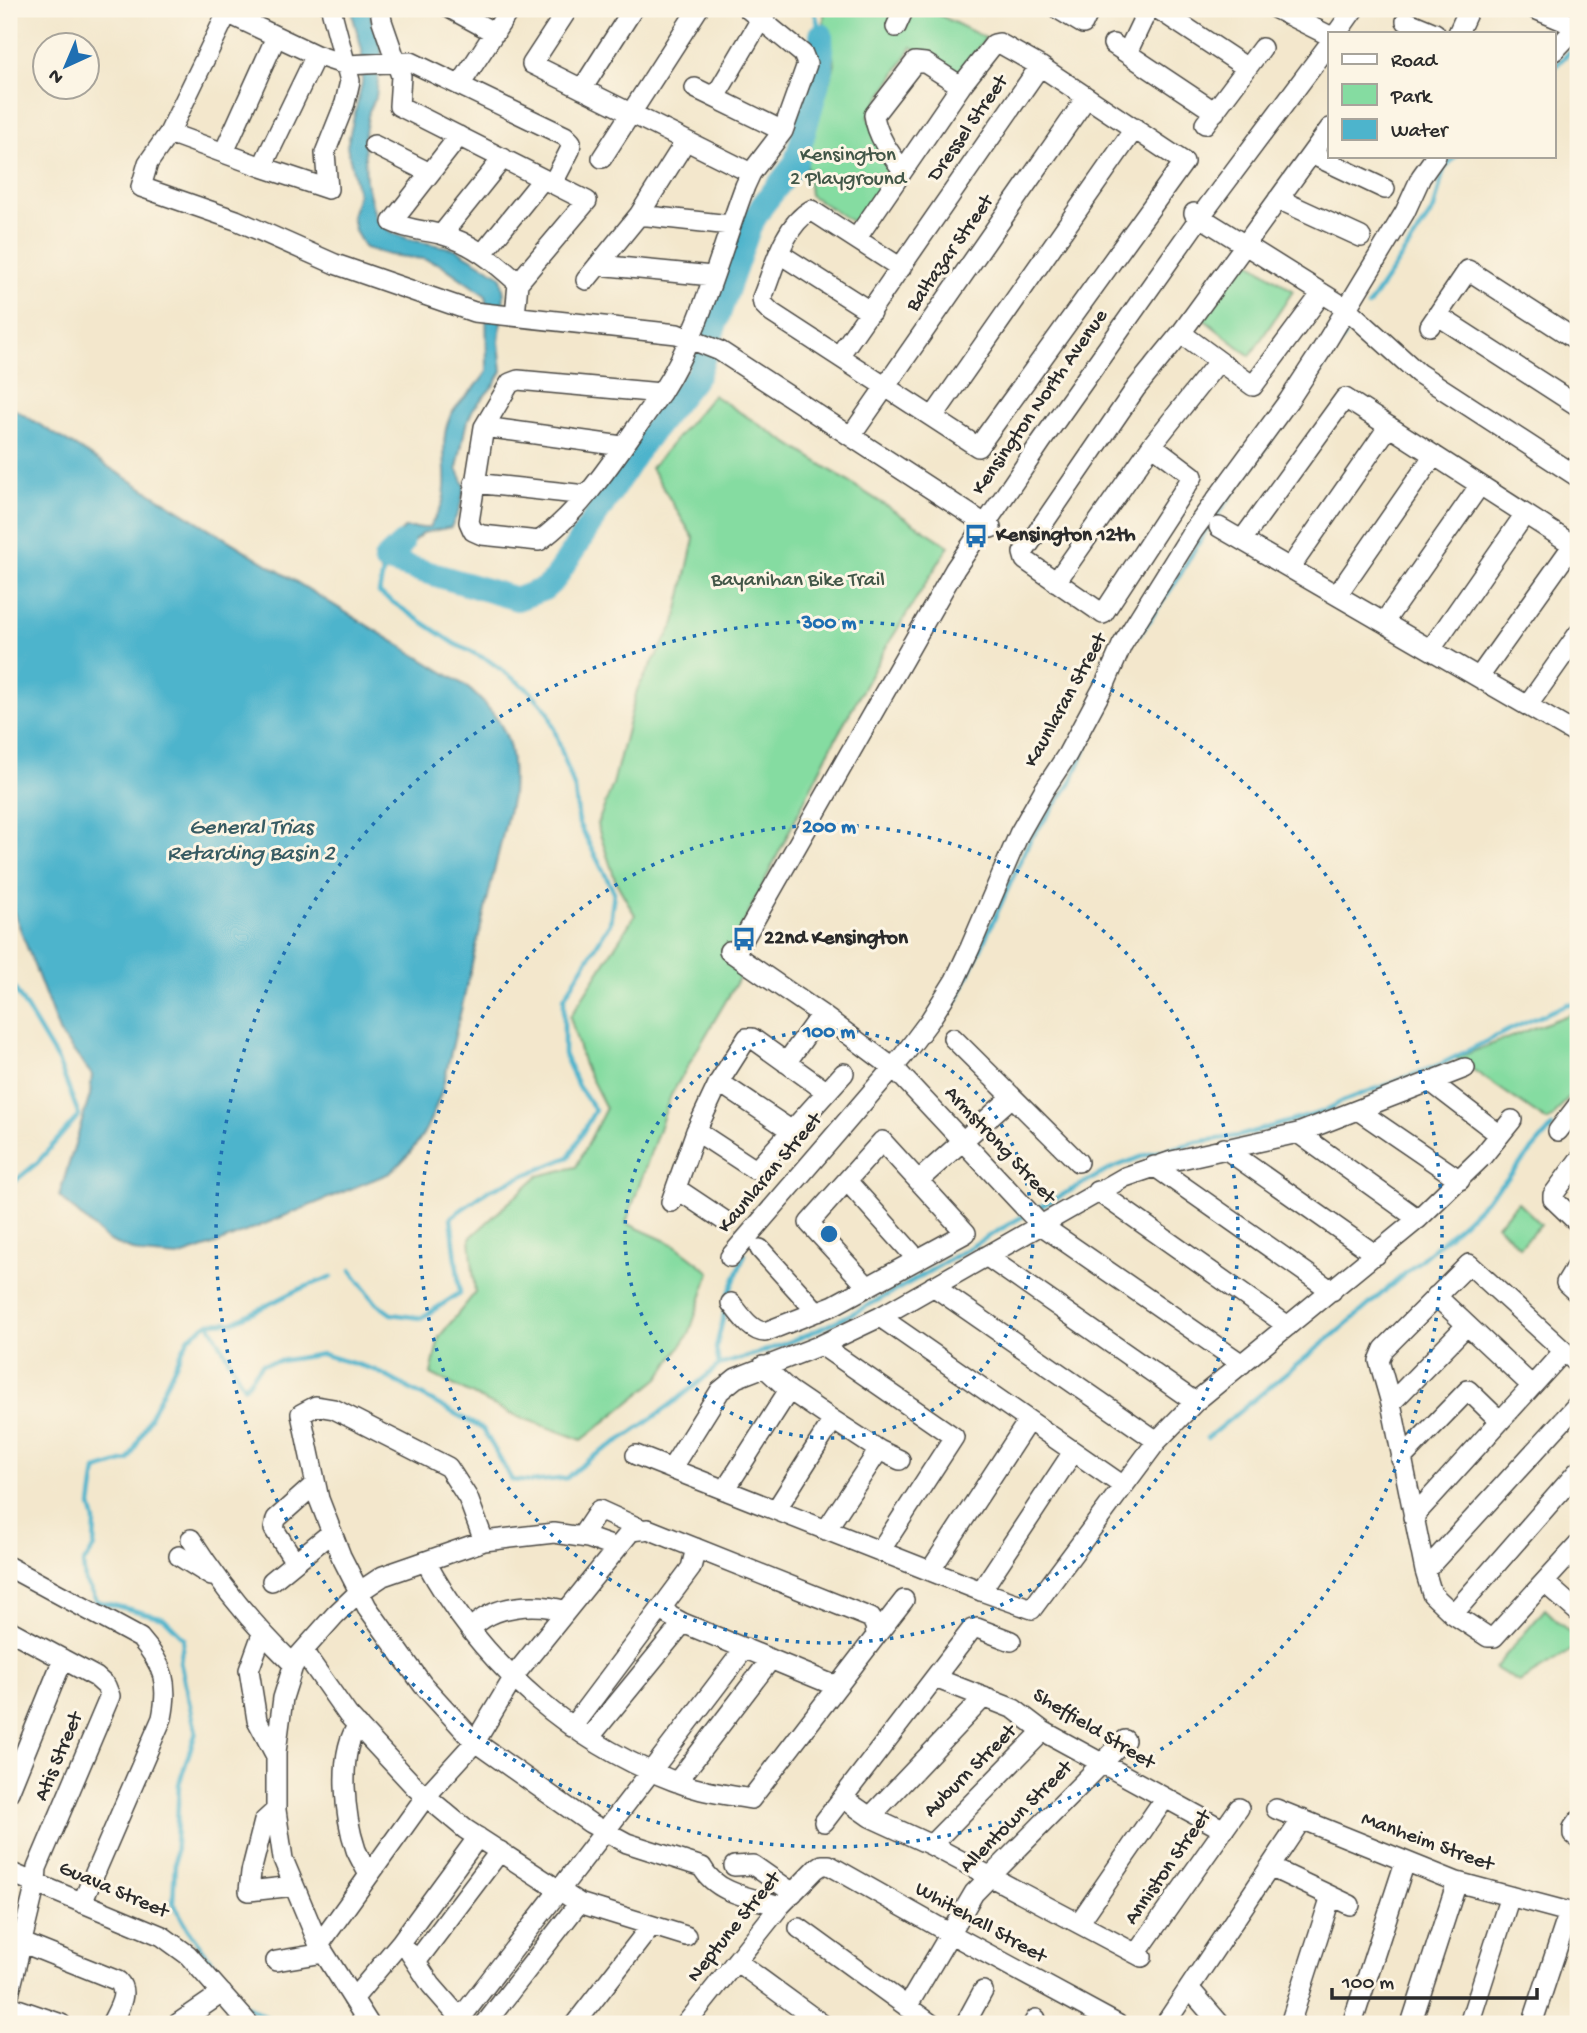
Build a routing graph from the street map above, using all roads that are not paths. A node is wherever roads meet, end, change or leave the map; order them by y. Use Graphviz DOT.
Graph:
graph roads {
  1 [pos="331,9"];
  2 [pos="380,9"];
  3 [pos="451,9"];
  4 [pos="510,9"];
  5 [pos="568,9"];
  6 [pos="633,9"];
  7 [pos="698,9"];
  8 [pos="904,9"];
  9 [pos="1058,9"];
  10 [pos="1148,9"];
  11 [pos="1158,9"];
  12 [pos="1276,9"];
  13 [pos="1354,9"];
  14 [pos="1469,9"];
  15 [pos="1535,9"];
  16 [pos="228,11"];
  17 [pos="755,14"];
  18 [pos="1087,16"];
  19 [pos="1405,21"];
  20 [pos="896,27"];
  21 [pos="1578,27"];
  22 [pos="1338,32"];
  23 [pos="1432,32"];
  24 [pos="1458,32"];
  25 [pos="495,33"];
  26 [pos="1328,35"];
  27 [pos="276,37"];
  28 [pos="1328,46"];
  29 [pos="1262,48"];
  30 [pos="1556,49"];
  31 [pos="316,55"];
  32 [pos="390,63"];
  33 [pos="354,65"];
  34 [pos="1040,66"];
  35 [pos="1247,68"];
  36 [pos="460,85"];
  37 [pos="961,86"];
  38 [pos="695,88"];
  39 [pos="582,89"];
  40 [pos="715,97"];
  41 [pos="1087,97"];
  42 [pos="630,113"];
  43 [pos="1135,128"];
  44 [pos="783,131"];
  45 [pos="1328,131"];
  46 [pos="169,133"];
  47 [pos="459,136"];
  48 [pos="685,142"];
  49 [pos="374,145"];
  50 [pos="224,152"];
  51 [pos="1311,154"];
  52 [pos="502,158"];
  53 [pos="602,158"];
  54 [pos="1435,158"];
  55 [pos="262,167"];
  56 [pos="903,170"];
  57 [pos="430,173"];
  58 [pos="751,173"];
  59 [pos="548,181"];
  60 [pos="1385,189"];
  61 [pos="1278,198"];
  62 [pos="639,215"];
  63 [pos="1197,215"];
  64 [pos="730,225"];
  65 [pos="442,234"];
  66 [pos="1361,237"];
  67 [pos="856,239"];
  68 [pos="1244,246"];
  69 [pos="483,253"];
  70 [pos="780,254"];
  71 [pos="901,268"];
  72 [pos="712,276"];
  73 [pos="518,283"];
  74 [pos="1322,293"];
  75 [pos="870,312"];
  76 [pos="511,315"];
  77 [pos="1354,315"];
  78 [pos="1181,333"];
  79 [pos="693,338"];
  80 [pos="1578,341"];
  81 [pos="839,356"];
  82 [pos="1218,362"];
  83 [pos="886,387"];
  84 [pos="661,393"];
  85 [pos="1578,406"];
  86 [pos="933,417"];
  87 [pos="1389,426"];
  88 [pos="484,427"];
  89 [pos="851,436"];
  90 [pos="1152,445"];
  91 [pos="622,446"];
  92 [pos="1434,455"];
  93 [pos="1578,477"];
  94 [pos="474,483"];
  95 [pos="1480,485"];
  96 [pos="586,495"];
  97 [pos="1525,514"];
  98 [pos="988,526"];
  99 [pos="1219,527"];
  100 [pos="1242,540"];
  101 [pos="1577,544"];
  102 [pos="1290,568"];
  103 [pos="1056,582"];
  104 [pos="1338,595"];
  105 [pos="1384,622"];
  106 [pos="1578,634"];
  107 [pos="1431,649"];
  108 [pos="1479,677"];
  109 [pos="1528,705"];
  110 [pos="1577,732"];
  111 [pos="732,953"];
  112 [pos="821,1014"];
  113 [pos="953,1038"];
  114 [pos="786,1063"];
  115 [pos="892,1067"];
  116 [pos="1465,1068"];
  117 [pos="844,1073"];
  118 [pos="719,1082"];
  119 [pos="1431,1082"];
  120 [pos="827,1092"];
  121 [pos="1012,1097"];
  122 [pos="1578,1105"];
  123 [pos="1359,1111"];
  124 [pos="696,1131"];
  125 [pos="792,1131"];
  126 [pos="1558,1131"];
  127 [pos="1297,1133"];
  128 [pos="962,1141"];
  129 [pos="1224,1149"];
  130 [pos="1578,1161"];
  131 [pos="1078,1162"];
  132 [pos="1154,1166"];
  133 [pos="919,1180"];
  134 [pos="1460,1180"];
  135 [pos="847,1181"];
  136 [pos="1097,1191"];
  137 [pos="1033,1216"];
  138 [pos="1418,1219"];
  139 [pos="725,1221"];
  140 [pos="1578,1223"];
  141 [pos="760,1249"];
  142 [pos="1376,1255"];
  143 [pos="986,1256"];
  144 [pos="730,1257"];
  145 [pos="917,1259"];
  146 [pos="1578,1263"];
  147 [pos="933,1286"];
  148 [pos="868,1287"];
  149 [pos="1332,1290"];
  150 [pos="1578,1294"];
  151 [pos="1436,1296"];
  152 [pos="731,1303"];
  153 [pos="817,1312"];
  154 [pos="880,1317"];
  155 [pos="1467,1325"];
  156 [pos="1289,1326"];
  157 [pos="821,1345"];
  158 [pos="1571,1357"];
  159 [pos="1242,1364"];
  160 [pos="763,1366"];
  161 [pos="1532,1386"];
  162 [pos="789,1390"];
  163 [pos="1195,1402"];
  164 [pos="1391,1403"];
  165 [pos="1578,1404"];
  166 [pos="833,1420"];
  167 [pos="1028,1421"];
  168 [pos="1500,1421"];
  169 [pos="1157,1441"];
  170 [pos="879,1450"];
  171 [pos="1073,1452"];
  172 [pos="636,1455"];
  173 [pos="1401,1459"];
  174 [pos="900,1460"];
  175 [pos="671,1469"];
  176 [pos="1578,1471"];
  177 [pos="315,1484"];
  178 [pos="1122,1485"];
  179 [pos="725,1490"];
  180 [pos="776,1510"];
  181 [pos="1413,1517"];
  182 [pos="643,1530"];
  183 [pos="826,1530"];
  184 [pos="332,1532"];
  185 [pos="581,1537"];
  186 [pos="191,1539"];
  187 [pos="484,1541"];
  188 [pos="1578,1545"];
  189 [pos="617,1548"];
  190 [pos="696,1549"];
  191 [pos="880,1551"];
  192 [pos="179,1556"];
  193 [pos="295,1562"];
  194 [pos="426,1562"];
  195 [pos="9,1567"];
  196 [pos="930,1571"];
  197 [pos="1425,1571"];
  198 [pos="218,1580"];
  199 [pos="272,1581"];
  200 [pos="1545,1583"];
  201 [pos="981,1591"];
  202 [pos="359,1592"];
  203 [pos="904,1600"];
  204 [pos="665,1602"];
  205 [pos="566,1611"];
  206 [pos="1578,1612"];
  207 [pos="1453,1614"];
  208 [pos="683,1623"];
  209 [pos="471,1629"];
  210 [pos="9,1630"];
  211 [pos="262,1634"];
  212 [pos="876,1636"];
  213 [pos="1011,1642"];
  214 [pos="745,1648"];
  215 [pos="298,1658"];
  216 [pos="771,1658"];
  217 [pos="63,1659"];
  218 [pos="935,1678"];
  219 [pos="513,1679"];
  220 [pos="840,1684"];
  221 [pos="984,1698"];
  222 [pos="358,1725"];
  223 [pos="572,1727"];
  224 [pos="1043,1731"];
  225 [pos="589,1738"];
  226 [pos="1125,1740"];
  227 [pos="475,1742"];
  228 [pos="276,1756"];
  229 [pos="1103,1763"];
  230 [pos="652,1772"];
  231 [pos="677,1782"];
  232 [pos="9,1792"];
  233 [pos="426,1796"];
  234 [pos="843,1798"];
  235 [pos="1165,1798"];
  236 [pos="1239,1808"];
  237 [pos="1276,1808"];
  238 [pos="276,1810"];
  239 [pos="870,1817"];
  240 [pos="1302,1819"];
  241 [pos="1578,1821"];
  242 [pos="824,1822"];
  243 [pos="1224,1830"];
  244 [pos="606,1832"];
  245 [pos="478,1837"];
  246 [pos="1578,1838"];
  247 [pos="931,1845"];
  248 [pos="500,1852"];
  249 [pos="1405,1862"];
  250 [pos="822,1865"];
  251 [pos="734,1866"];
  252 [pos="702,1867"];
  253 [pos="1270,1867"];
  254 [pos="9,1872"];
  255 [pos="369,1875"];
  256 [pos="988,1877"];
  257 [pos="1457,1882"];
  258 [pos="36,1884"];
  259 [pos="294,1886"];
  260 [pos="559,1889"];
  261 [pos="738,1893"];
  262 [pos="1331,1896"];
  263 [pos="1510,1896"];
  264 [pos="786,1900"];
  265 [pos="82,1903"];
  266 [pos="579,1903"];
  267 [pos="1350,1905"];
  268 [pos="1574,1915"];
  269 [pos="1079,1923"];
  270 [pos="651,1926"];
  271 [pos="799,1928"];
  272 [pos="951,1934"];
  273 [pos="686,1936"];
  274 [pos="401,1942"];
  275 [pos="23,1943"];
  276 [pos="322,1949"];
  277 [pos="276,1961"];
  278 [pos="736,1961"];
  279 [pos="416,1962"];
  280 [pos="1189,1988"];
  281 [pos="983,1991"];
  282 [pos="222,1993"];
  283 [pos="9,1995"];
  284 [pos="353,1999"];
  285 [pos="9,2006"];
  286 [pos="907,2007"];
  287 [pos="462,2022"];
  288 [pos="61,2024"];
  289 [pos="111,2024"];
  290 [pos="177,2024"];
  291 [pos="249,2024"];
  292 [pos="369,2024"];
  293 [pos="485,2024"];
  294 [pos="576,2024"];
  295 [pos="686,2024"];
  296 [pos="822,2024"];
  297 [pos="931,2024"];
  298 [pos="965,2024"];
  299 [pos="1117,2024"];
  300 [pos="1165,2024"];
  301 [pos="1220,2024"];
  302 [pos="1290,2024"];
  303 [pos="1352,2024"];
  304 [pos="1411,2024"];
  305 [pos="1469,2024"];
  306 [pos="1532,2024"];
  1 -- 33 [label="street"];
  2 -- 32 [label="street"];
  3 -- 25 [label="street"];
  4 -- 25 [label="street"];
  5 -- 39 [label="street"];
  6 -- 39 [label="street"];
  7 -- 42 [label="street"];
  8 -- 20 [label="street"];
  9 -- 18 [label="street"];
  10 -- 35 [label="street"];
  11 -- 35 [label="street"];
  12 -- 26 [label="street"];
  13 -- 22 [label="street"];
  14 -- 24 [label="street"];
  15 -- 21 [label="street"];
  16 -- 27 [label="street"];
  16 -- 46 [label="street"];
  17 -- 40 [label="street"];
  17 -- 44 [label="street"];
  19 -- 23 [label="street"];
  21 -- 30 [label="street"];
  25 -- 36 [label="street"];
  27 -- 31 [label="street"];
  27 -- 50 [label="street"];
  28 -- 63 [label="street, Kensington North Avenue"];
  29 -- 35 [label="street"];
  31 -- 33 [label="street"];
  31 -- 55 [label="street"];
  32 -- 33 [label="street"];
  32 -- 36 [label="street"];
  32 -- 47 [label="street"];
  33 -- 55 [label="street"];
  34 -- 37 [label="street"];
  34 -- 41 [label="street"];
  34 -- 71 [label="street, Dressel Street"];
  36 -- 59 [label="street"];
  37 -- 56 [label="street"];
  37 -- 56 [label="street"];
  38 -- 40 [label="street"];
  39 -- 42 [label="street"];
  40 -- 44 [label="street"];
  41 -- 43 [label="street"];
  41 -- 83 [label="street, Baltazar Street"];
  42 -- 48 [label="street"];
  42 -- 53 [label="street"];
  43 -- 86 [label="street"];
  43 -- 86 [label="street"];
  44 -- 58 [label="street"];
  45 -- 51 [label="street"];
  46 -- 50 [label="street"];
  46 -- 76 [label="street"];
  47 -- 52 [label="street"];
  47 -- 57 [label="street"];
  48 -- 58 [label="street"];
  48 -- 62 [label="street"];
  49 -- 57 [label="street"];
  50 -- 55 [label="street"];
  51 -- 60 [label="street"];
  51 -- 61 [label="street"];
  52 -- 59 [label="street"];
  52 -- 65 [label="street"];
  54 -- 77 [label="street, Kaunlaran Street"];
  56 -- 67 [label="street"];
  57 -- 65 [label="street"];
  58 -- 64 [label="street"];
  59 -- 69 [label="street"];
  59 -- 73 [label="street"];
  61 -- 66 [label="street"];
  61 -- 68 [label="street"];
  62 -- 64 [label="street"];
  62 -- 72 [label="street"];
  63 -- 68 [label="street"];
  63 -- 98 [label="street, Kensington North Avenue"];
  64 -- 72 [label="street"];
  65 -- 69 [label="street"];
  67 -- 70 [label="street"];
  67 -- 71 [label="street"];
  68 -- 74 [label="street"];
  68 -- 78 [label="street"];
  69 -- 73 [label="street"];
  70 -- 75 [label="street"];
  70 -- 81 [label="street"];
  71 -- 75 [label="street, Dressel Street"];
  72 -- 79 [label="street"];
  73 -- 76 [label="street"];
  74 -- 77 [label="street"];
  74 -- 82 [label="street"];
  75 -- 81 [label="street, Dressel Street"];
  76 -- 79 [label="street"];
  77 -- 93 [label="street"];
  77 -- 115 [label="street, Kaunlaran Street"];
  78 -- 82 [label="street"];
  78 -- 103 [label="street"];
  79 -- 84 [label="street"];
  79 -- 89 [label="street"];
  80 -- 85 [label="street"];
  81 -- 83 [label="street"];
  82 -- 90 [label="street"];
  83 -- 86 [label="street"];
  83 -- 89 [label="street, Baltazar Street"];
  84 -- 88 [label="street"];
  84 -- 91 [label="street"];
  87 -- 92 [label="street"];
  87 -- 100 [label="street"];
  87 -- 102 [label="street"];
  88 -- 91 [label="street"];
  88 -- 94 [label="street"];
  89 -- 98 [label="street"];
  90 -- 103 [label="street"];
  90 -- 103 [label="street"];
  91 -- 96 [label="street"];
  92 -- 95 [label="street"];
  92 -- 104 [label="street"];
  94 -- 96 [label="street"];
  94 -- 96 [label="street"];
  95 -- 97 [label="street"];
  95 -- 105 [label="street"];
  97 -- 101 [label="street"];
  97 -- 107 [label="street"];
  98 -- 111 [label="street, Kensington North Avenue"];
  99 -- 100 [label="street"];
  100 -- 102 [label="street"];
  101 -- 108 [label="street"];
  102 -- 104 [label="street"];
  104 -- 105 [label="street"];
  105 -- 107 [label="street"];
  106 -- 109 [label="street"];
  107 -- 108 [label="street"];
  108 -- 109 [label="street"];
  109 -- 110 [label="street"];
  111 -- 112 [label="street, Armstrong Street"];
  112 -- 114 [label="street"];
  112 -- 115 [label="street, Armstrong Street"];
  113 -- 121 [label="street"];
  114 -- 118 [label="street"];
  114 -- 120 [label="street"];
  115 -- 128 [label="street, Armstrong Street"];
  115 -- 144 [label="street, Kaunlaran Street"];
  116 -- 119 [label="street"];
  117 -- 120 [label="street"];
  118 -- 124 [label="street"];
  118 -- 125 [label="street"];
  119 -- 123 [label="street"];
  119 -- 134 [label="street"];
  120 -- 125 [label="street"];
  121 -- 128 [label="street"];
  121 -- 131 [label="street"];
  122 -- 126 [label="street"];
  123 -- 127 [label="street"];
  123 -- 134 [label="street"];
  124 -- 125 [label="street"];
  124 -- 139 [label="street"];
  127 -- 129 [label="street"];
  127 -- 138 [label="street"];
  128 -- 133 [label="street"];
  128 -- 137 [label="street, Armstrong Street"];
  129 -- 132 [label="street"];
  129 -- 142 [label="street"];
  130 -- 140 [label="street"];
  132 -- 136 [label="street"];
  132 -- 149 [label="street"];
  133 -- 135 [label="street"];
  133 -- 145 [label="street"];
  134 -- 138 [label="street"];
  135 -- 145 [label="street"];
  135 -- 148 [label="street"];
  136 -- 137 [label="street"];
  136 -- 156 [label="street"];
  137 -- 143 [label="street"];
  137 -- 159 [label="street, Armstrong Street"];
  138 -- 142 [label="street"];
  141 -- 153 [label="street"];
  142 -- 149 [label="street"];
  143 -- 147 [label="street"];
  143 -- 163 [label="street"];
  145 -- 148 [label="street"];
  146 -- 150 [label="street"];
  147 -- 154 [label="street"];
  147 -- 169 [label="street"];
  148 -- 153 [label="street"];
  149 -- 156 [label="street"];
  151 -- 155 [label="street"];
  151 -- 158 [label="street"];
  151 -- 164 [label="street"];
  152 -- 153 [label="street"];
  154 -- 157 [label="street"];
  154 -- 167 [label="street"];
  155 -- 161 [label="street"];
  155 -- 164 [label="street"];
  156 -- 159 [label="street"];
  157 -- 160 [label="street"];
  157 -- 191 [label="street"];
  158 -- 161 [label="street"];
  159 -- 163 [label="street"];
  160 -- 162 [label="street"];
  160 -- 175 [label="street"];
  161 -- 168 [label="street"];
  162 -- 166 [label="street"];
  162 -- 179 [label="street"];
  163 -- 169 [label="street"];
  164 -- 173 [label="street"];
  165 -- 197 [label="street"];
  166 -- 170 [label="street"];
  166 -- 180 [label="street"];
  167 -- 171 [label="street"];
  167 -- 196 [label="street"];
  168 -- 173 [label="street"];
  168 -- 181 [label="street"];
  169 -- 178 [label="street"];
  170 -- 174 [label="street"];
  170 -- 183 [label="street"];
  171 -- 178 [label="street"];
  171 -- 201 [label="street"];
  172 -- 175 [label="street"];
  173 -- 181 [label="street"];
  175 -- 179 [label="street"];
  176 -- 207 [label="street"];
  177 -- 184 [label="street"];
  177 -- 187 [label="street"];
  177 -- 193 [label="street"];
  178 -- 201 [label="street"];
  179 -- 180 [label="street"];
  180 -- 183 [label="street"];
  181 -- 197 [label="street"];
  182 -- 185 [label="street"];
  182 -- 189 [label="street"];
  182 -- 190 [label="street"];
  183 -- 191 [label="street"];
  184 -- 193 [label="street"];
  184 -- 202 [label="street"];
  185 -- 187 [label="street"];
  185 -- 189 [label="street"];
  186 -- 198 [label="street"];
  187 -- 194 [label="street"];
  188 -- 200 [label="street"];
  189 -- 205 [label="street"];
  190 -- 204 [label="street"];
  190 -- 212 [label="street"];
  191 -- 196 [label="street"];
  192 -- 198 [label="street"];
  193 -- 199 [label="street"];
  194 -- 202 [label="street"];
  194 -- 209 [label="street"];
  195 -- 265 [label="street"];
  196 -- 201 [label="street"];
  197 -- 207 [label="street"];
  198 -- 211 [label="street"];
  200 -- 206 [label="street"];
  200 -- 207 [label="street"];
  202 -- 215 [label="street"];
  202 -- 227 [label="street"];
  203 -- 212 [label="street"];
  204 -- 208 [label="street"];
  204 -- 223 [label="street"];
  205 -- 209 [label="street"];
  205 -- 219 [label="street"];
  208 -- 214 [label="street"];
  208 -- 225 [label="street"];
  209 -- 219 [label="street"];
  210 -- 217 [label="street, Atis Street"];
  211 -- 215 [label="street"];
  211 -- 228 [label="street"];
  212 -- 220 [label="street"];
  213 -- 218 [label="street"];
  214 -- 216 [label="street"];
  214 -- 230 [label="street"];
  215 -- 222 [label="street"];
  215 -- 228 [label="street"];
  216 -- 220 [label="street"];
  216 -- 231 [label="street"];
  217 -- 232 [label="street"];
  217 -- 258 [label="street, Atis Street"];
  218 -- 221 [label="street, Sheffield Street"];
  218 -- 234 [label="street"];
  219 -- 223 [label="street"];
  219 -- 227 [label="street"];
  220 -- 231 [label="street"];
  221 -- 224 [label="street, Sheffield Street"];
  221 -- 239 [label="street"];
  222 -- 233 [label="street"];
  222 -- 255 [label="street"];
  223 -- 225 [label="street"];
  224 -- 229 [label="street, Sheffield Street"];
  224 -- 247 [label="street, Auburn Street"];
  225 -- 230 [label="street"];
  226 -- 229 [label="street, Allentown Street"];
  227 -- 233 [label="street"];
  227 -- 244 [label="street"];
  228 -- 238 [label="street"];
  229 -- 235 [label="street, Sheffield Street"];
  229 -- 256 [label="street, Allentown Street"];
  230 -- 231 [label="street"];
  230 -- 244 [label="street"];
  233 -- 245 [label="street"];
  233 -- 255 [label="street"];
  234 -- 239 [label="street"];
  234 -- 242 [label="street"];
  235 -- 243 [label="street, Sheffield Street"];
  235 -- 269 [label="street"];
  236 -- 243 [label="street, Anniston Street"];
  237 -- 240 [label="street, Manheim Street"];
  238 -- 259 [label="street"];
  238 -- 259 [label="street"];
  239 -- 247 [label="street"];
  240 -- 249 [label="street, Manheim Street"];
  240 -- 253 [label="street"];
  241 -- 246 [label="street"];
  243 -- 269 [label="street, Anniston Street"];
  244 -- 252 [label="street"];
  244 -- 260 [label="street"];
  245 -- 248 [label="street"];
  245 -- 274 [label="street"];
  247 -- 256 [label="street"];
  248 -- 260 [label="street"];
  248 -- 279 [label="street"];
  249 -- 257 [label="street, Manheim Street"];
  249 -- 303 [label="street"];
  250 -- 264 [label="street, Neptune Street"];
  250 -- 272 [label="street, Whitehall Street"];
  251 -- 252 [label="street"];
  251 -- 261 [label="street"];
  251 -- 264 [label="street"];
  252 -- 261 [label="street"];
  253 -- 262 [label="street"];
  253 -- 280 [label="street"];
  254 -- 258 [label="street, Guava Street"];
  255 -- 276 [label="street"];
  256 -- 269 [label="street"];
  256 -- 272 [label="street, Allentown Street"];
  257 -- 263 [label="street, Manheim Street"];
  257 -- 304 [label="street"];
  258 -- 265 [label="street, Guava Street"];
  258 -- 275 [label="street, Atis Street"];
  259 -- 276 [label="street"];
  260 -- 266 [label="street"];
  260 -- 287 [label="street"];
  261 -- 264 [label="street"];
  262 -- 267 [label="street"];
  262 -- 302 [label="street"];
  263 -- 268 [label="street, Manheim Street"];
  263 -- 305 [label="street"];
  264 -- 278 [label="street, Neptune Street"];
  265 -- 282 [label="street, Guava Street"];
  266 -- 270 [label="street"];
  266 -- 293 [label="street"];
  268 -- 306 [label="street"];
  270 -- 273 [label="street"];
  270 -- 294 [label="street"];
  271 -- 286 [label="street"];
  272 -- 286 [label="street, Allentown Street"];
  272 -- 299 [label="street, Whitehall Street"];
  274 -- 279 [label="street"];
  274 -- 284 [label="street"];
  275 -- 283 [label="street, Atis Street"];
  275 -- 289 [label="street"];
  276 -- 277 [label="street"];
  276 -- 284 [label="street"];
  278 -- 295 [label="street, Neptune Street"];
  278 -- 296 [label="street"];
  279 -- 287 [label="street"];
  280 -- 300 [label="street"];
  280 -- 301 [label="street"];
  281 -- 298 [label="street"];
  282 -- 290 [label="street"];
  282 -- 291 [label="street, Guava Street"];
  284 -- 292 [label="street"];
  285 -- 288 [label="street"];
  286 -- 297 [label="street"];
}
